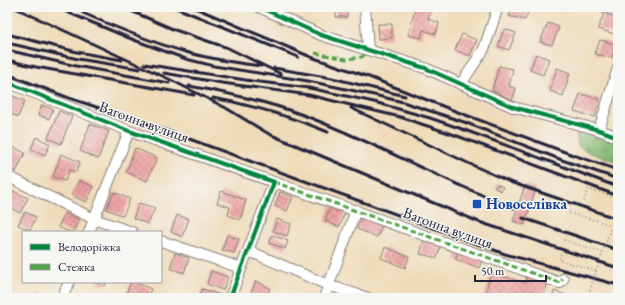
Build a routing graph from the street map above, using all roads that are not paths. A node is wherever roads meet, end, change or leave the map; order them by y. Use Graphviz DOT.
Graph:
graph roads {
  1 [pos="259,7"];
  2 [pos="365,7"];
  3 [pos="498,7"];
  4 [pos="368,50"];
  5 [pos="618,68"];
  6 [pos="7,82"];
  7 [pos="461,84"];
  8 [pos="599,130"];
  9 [pos="130,131"];
  10 [pos="618,137"];
  11 [pos="7,176"];
  12 [pos="274,182"];
  13 [pos="356,210"];
  14 [pos="94,220"];
  15 [pos="89,231"];
  16 [pos="129,231"];
  17 [pos="162,241"];
  18 [pos="249,251"];
  19 [pos="241,268"];
  20 [pos="563,279"];
  21 [pos="69,283"];
  22 [pos="328,285"];
  23 [pos="62,298"];
  24 [pos="230,298"];
  25 [pos="324,298"];
  26 [pos="368,298"];
  1 -- 4 [label="street"];
  2 -- 4 [label="street"];
  3 -- 7 [label="street"];
  4 -- 7 [label="street"];
  5 -- 8 [label="street"];
  6 -- 9 [label="street, Вагонна вулиця"];
  7 -- 8 [label="street"];
  8 -- 10 [label="street"];
  9 -- 12 [label="street, Вагонна вулиця"];
  9 -- 14 [label="street"];
  11 -- 14 [label="street"];
  12 -- 13 [label="street, Вагонна вулиця"];
  12 -- 18 [label="street"];
  13 -- 20 [label="street, Вагонна вулиця"];
  13 -- 22 [label="street"];
  14 -- 15 [label="street"];
  14 -- 16 [label="street"];
  17 -- 19 [label="street"];
  18 -- 19 [label="street"];
  18 -- 22 [label="street"];
  19 -- 24 [label="street"];
  21 -- 23 [label="street"];
  22 -- 25 [label="street"];
  22 -- 26 [label="street"];
}
